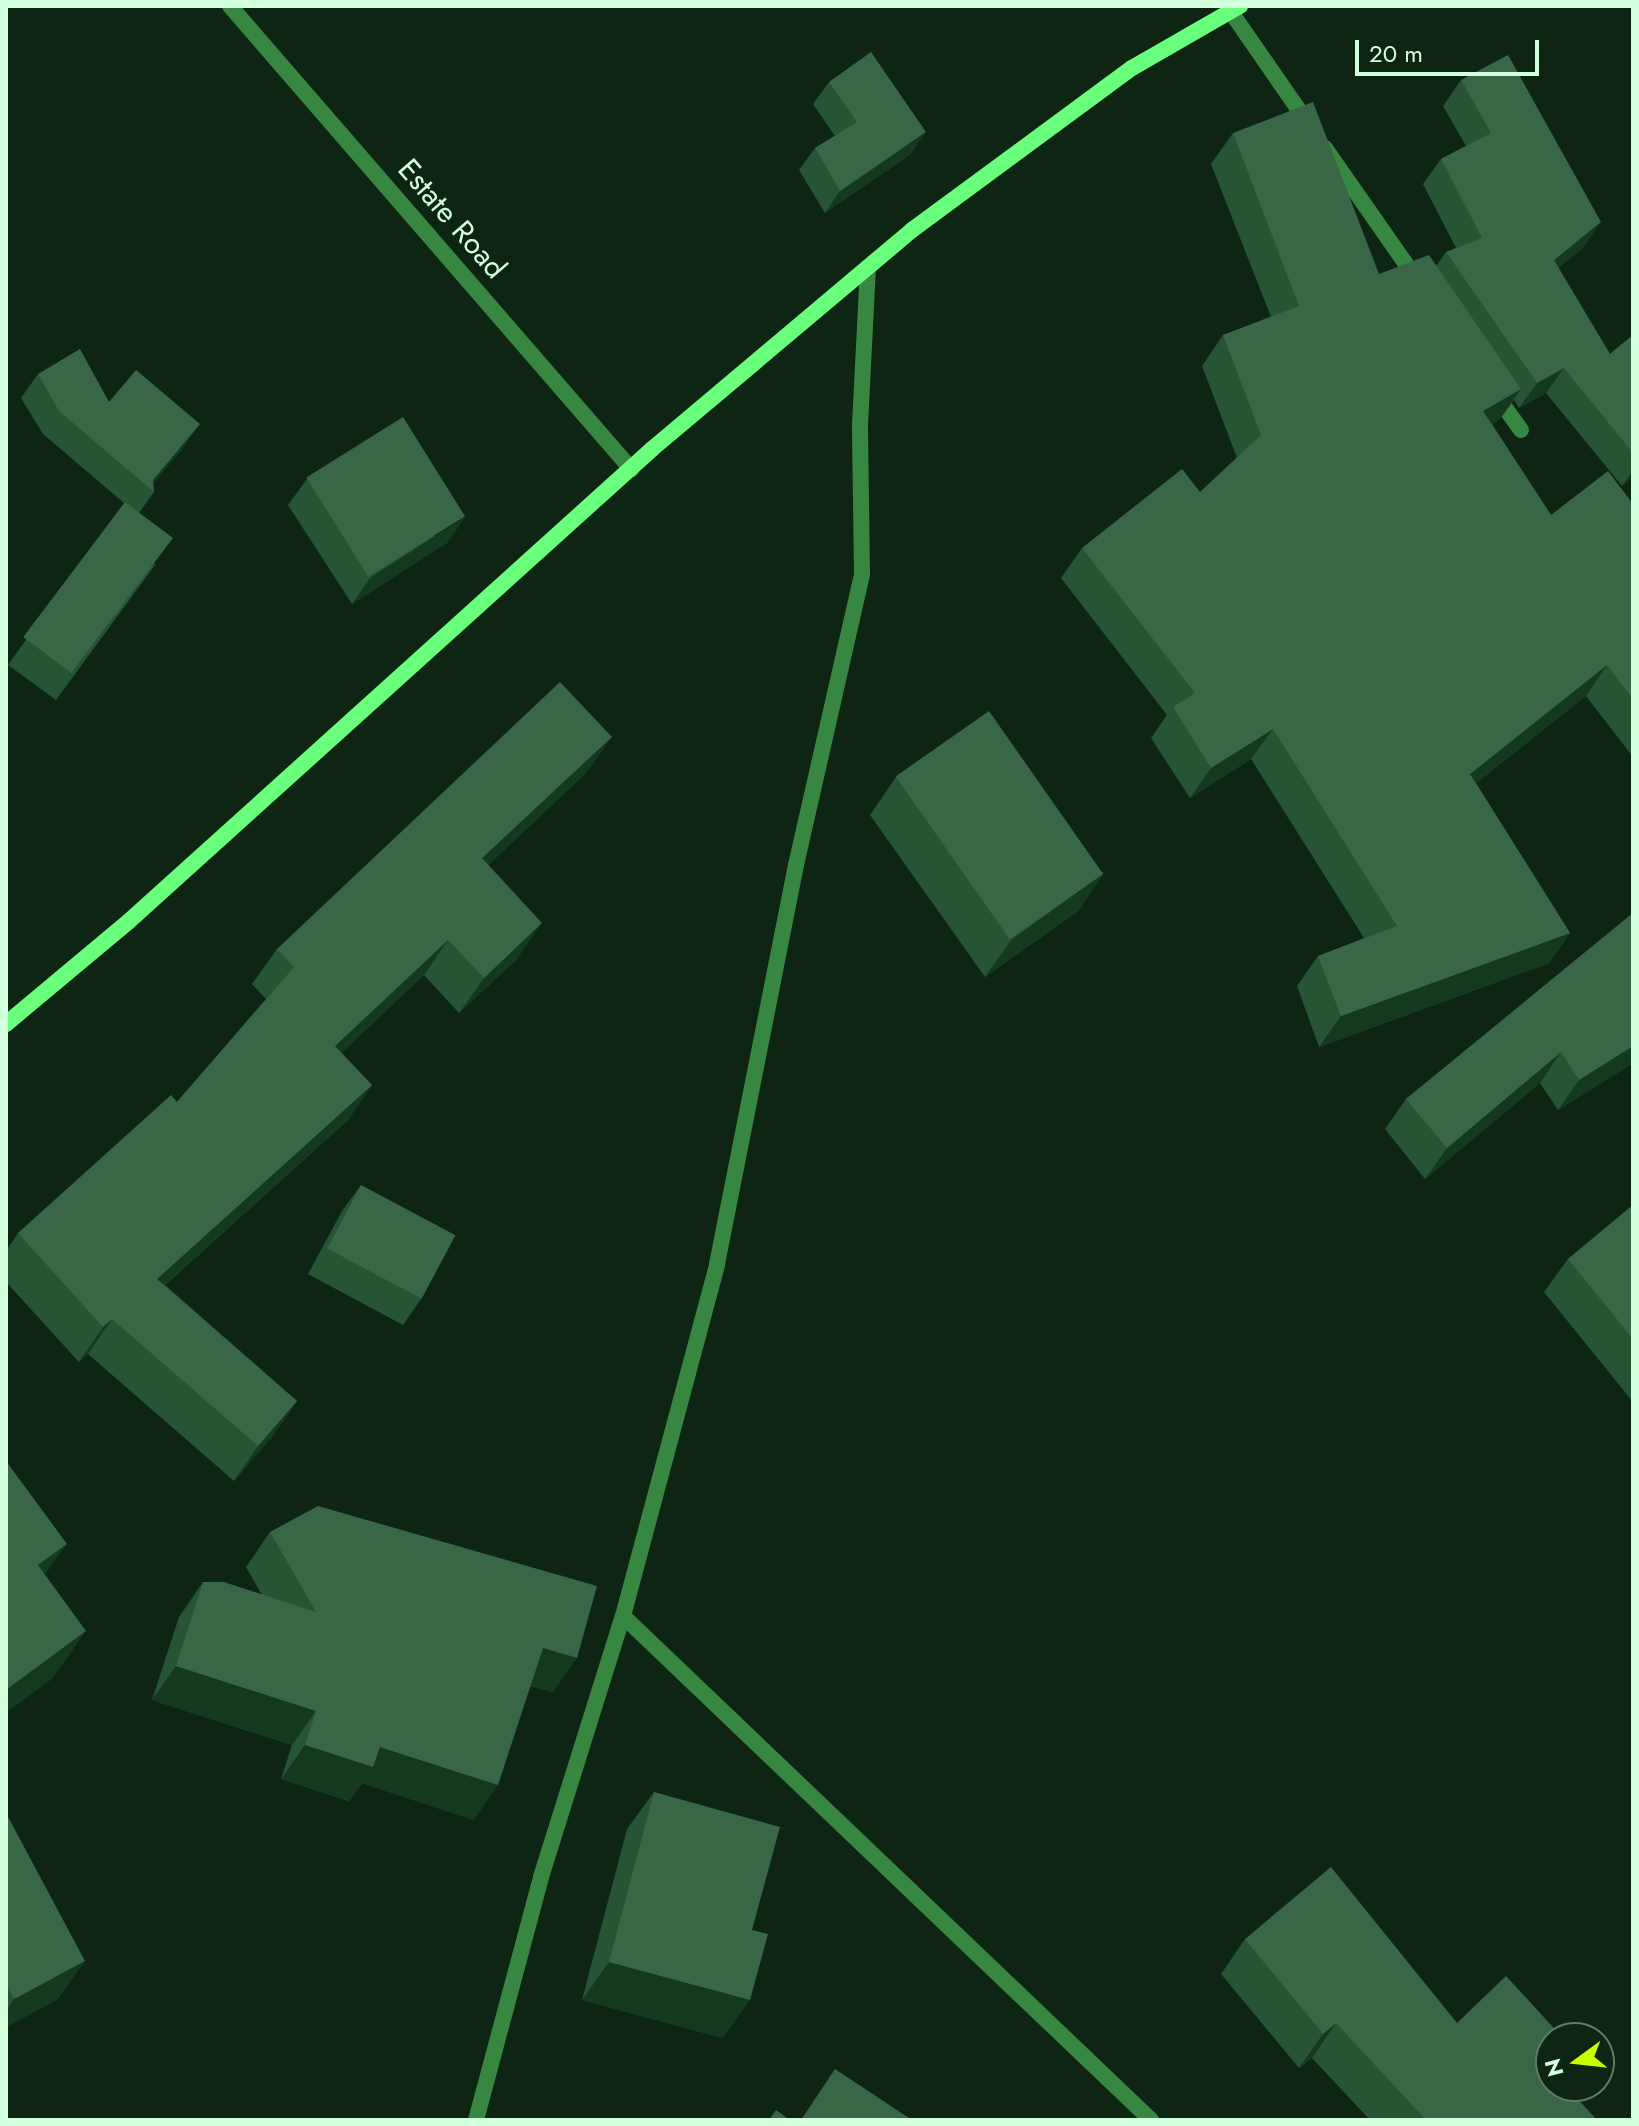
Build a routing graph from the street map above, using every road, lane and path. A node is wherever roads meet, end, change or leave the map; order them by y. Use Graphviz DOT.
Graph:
graph roads {
  1 [pos="230,6"];
  2 [pos="1235,9"];
  3 [pos="868,267"];
  4 [pos="1430,299"];
  5 [pos="1484,378"];
  6 [pos="1521,430"];
  7 [pos="631,469"];
  8 [pos="6,1024"];
  9 [pos="623,1616"];
  10 [pos="476,2120"];
  11 [pos="1151,2120"];
  1 -- 7 [label="street, Estate Road"];
  2 -- 3 [label="street"];
  2 -- 4 [label="street"];
  3 -- 7 [label="street"];
  3 -- 9 [label="street"];
  5 -- 6 [label="street"];
  7 -- 8 [label="street"];
  9 -- 10 [label="street"];
  9 -- 11 [label="street"];
}
